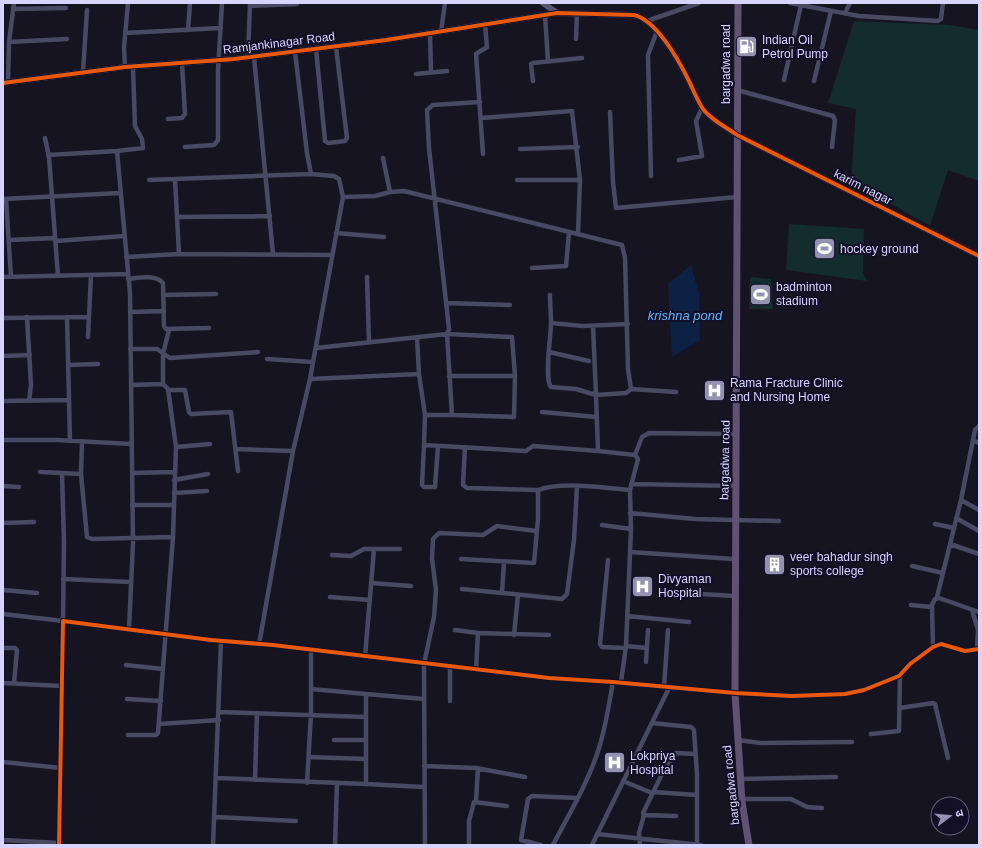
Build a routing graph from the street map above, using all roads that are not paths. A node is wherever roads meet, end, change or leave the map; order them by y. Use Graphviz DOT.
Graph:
graph roads {
  1 [pos="14,3"];
  2 [pos="128,3"];
  3 [pos="190,3"];
  4 [pos="222,3"];
  5 [pos="445,3"];
  6 [pos="543,3"];
  7 [pos="699,3"];
  8 [pos="738,3"];
  9 [pos="790,3"];
  10 [pos="850,3"];
  11 [pos="943,3"];
  12 [pos="297,4"];
  13 [pos="250,5"];
  14 [pos="802,5"];
  15 [pos="66,8"];
  16 [pos="13,9"];
  17 [pos="87,10"];
  18 [pos="831,11"];
  19 [pos="557,13"];
  20 [pos="577,13"];
  21 [pos="845,13"];
  22 [pos="545,15"];
  23 [pos="647,21"];
  24 [pos="485,24"];
  25 [pos="221,28"];
  26 [pos="188,30"];
  27 [pos="441,32"];
  28 [pos="125,33"];
  29 [pos="430,33"];
  30 [pos="655,37"];
  31 [pos="67,39"];
  32 [pos="576,39"];
  33 [pos="9,42"];
  34 [pos="336,47"];
  35 [pos="316,49"];
  36 [pos="295,52"];
  37 [pos="251,57"];
  38 [pos="582,58"];
  39 [pos="219,60"];
  40 [pos="548,61"];
  41 [pos="182,63"];
  42 [pos="125,67"];
  43 [pos="133,67"];
  44 [pos="447,71"];
  45 [pos="83,72"];
  46 [pos="431,72"];
  47 [pos="416,74"];
  48 [pos="784,80"];
  49 [pos="533,81"];
  50 [pos="814,81"];
  51 [pos="6,82"];
  52 [pos="737,90"];
  53 [pos="480,102"];
  54 [pos="701,111"];
  55 [pos="610,112"];
  56 [pos="481,118"];
  57 [pos="168,119"];
  58 [pos="737,135"];
  59 [pos="44,138"];
  60 [pos="185,147"];
  61 [pos="578,147"];
  62 [pos="832,147"];
  63 [pos="520,150"];
  64 [pos="117,151"];
  65 [pos="484,154"];
  66 [pos="48,155"];
  67 [pos="383,158"];
  68 [pos="679,160"];
  69 [pos="311,174"];
  70 [pos="651,176"];
  71 [pos="266,177"];
  72 [pos="175,179"];
  73 [pos="149,180"];
  74 [pos="517,180"];
  75 [pos="580,180"];
  76 [pos="390,192"];
  77 [pos="120,193"];
  78 [pos="52,197"];
  79 [pos="342,197"];
  80 [pos="737,197"];
  81 [pos="435,198"];
  82 [pos="5,199"];
  83 [pos="270,216"];
  84 [pos="177,217"];
  85 [pos="569,232"];
  86 [pos="336,233"];
  87 [pos="578,234"];
  88 [pos="124,236"];
  89 [pos="384,237"];
  90 [pos="56,239"];
  91 [pos="9,240"];
  92 [pos="179,254"];
  93 [pos="273,254"];
  94 [pos="332,255"];
  95 [pos="979,256"];
  96 [pos="126,257"];
  97 [pos="532,268"];
  98 [pos="91,275"];
  99 [pos="58,276"];
  100 [pos="128,276"];
  101 [pos="367,276"];
  102 [pos="3,277"];
  103 [pos="11,277"];
  104 [pos="216,294"];
  105 [pos="164,295"];
  106 [pos="550,295"];
  107 [pos="446,303"];
  108 [pos="510,305"];
  109 [pos="164,311"];
  110 [pos="130,312"];
  111 [pos="27,317"];
  112 [pos="67,317"];
  113 [pos="89,317"];
  114 [pos="3,318"];
  115 [pos="551,323"];
  116 [pos="628,324"];
  117 [pos="593,326"];
  118 [pos="209,328"];
  119 [pos="169,330"];
  120 [pos="446,334"];
  121 [pos="88,337"];
  122 [pos="417,337"];
  123 [pos="369,342"];
  124 [pos="316,348"];
  125 [pos="130,349"];
  126 [pos="163,351"];
  127 [pos="258,352"];
  128 [pos="549,352"];
  129 [pos="30,355"];
  130 [pos="3,356"];
  131 [pos="268,359"];
  132 [pos="589,361"];
  133 [pos="313,362"];
  134 [pos="98,364"];
  135 [pos="68,365"];
  136 [pos="419,374"];
  137 [pos="449,376"];
  138 [pos="515,376"];
  139 [pos="310,379"];
  140 [pos="163,384"];
  141 [pos="131,385"];
  142 [pos="168,389"];
  143 [pos="631,389"];
  144 [pos="676,392"];
  145 [pos="596,395"];
  146 [pos="69,400"];
  147 [pos="3,401"];
  148 [pos="29,401"];
  149 [pos="542,412"];
  150 [pos="425,415"];
  151 [pos="452,415"];
  152 [pos="596,417"];
  153 [pos="979,426"];
  154 [pos="736,434"];
  155 [pos="3,440"];
  156 [pos="973,440"];
  157 [pos="70,441"];
  158 [pos="82,442"];
  159 [pos="979,443"];
  160 [pos="131,444"];
  161 [pos="210,444"];
  162 [pos="424,445"];
  163 [pos="438,446"];
  164 [pos="176,447"];
  165 [pos="465,447"];
  166 [pos="236,449"];
  167 [pos="293,451"];
  168 [pos="598,451"];
  169 [pos="635,455"];
  170 [pos="238,471"];
  171 [pos="40,472"];
  172 [pos="174,472"];
  173 [pos="62,473"];
  174 [pos="132,473"];
  175 [pos="81,474"];
  176 [pos="208,474"];
  177 [pos="174,480"];
  178 [pos="632,484"];
  179 [pos="3,486"];
  180 [pos="736,486"];
  181 [pos="19,487"];
  182 [pos="577,487"];
  183 [pos="538,490"];
  184 [pos="630,490"];
  185 [pos="207,491"];
  186 [pos="174,493"];
  187 [pos="961,500"];
  188 [pos="132,504"];
  189 [pos="174,505"];
  190 [pos="979,510"];
  191 [pos="630,513"];
  192 [pos="956,518"];
  193 [pos="734,519"];
  194 [pos="779,521"];
  195 [pos="3,522"];
  196 [pos="34,522"];
  197 [pos="935,524"];
  198 [pos="602,525"];
  199 [pos="954,528"];
  200 [pos="631,529"];
  201 [pos="536,531"];
  202 [pos="979,531"];
  203 [pos="173,537"];
  204 [pos="133,539"];
  205 [pos="950,544"];
  206 [pos="374,549"];
  207 [pos="400,549"];
  208 [pos="630,552"];
  209 [pos="979,554"];
  210 [pos="332,555"];
  211 [pos="461,559"];
  212 [pos="734,559"];
  213 [pos="608,560"];
  214 [pos="504,562"];
  215 [pos="912,566"];
  216 [pos="943,573"];
  217 [pos="64,579"];
  218 [pos="130,582"];
  219 [pos="371,583"];
  220 [pos="411,586"];
  221 [pos="462,589"];
  222 [pos="3,590"];
  223 [pos="670,592"];
  224 [pos="37,593"];
  225 [pos="502,593"];
  226 [pos="518,594"];
  227 [pos="734,596"];
  228 [pos="330,597"];
  229 [pos="937,598"];
  230 [pos="370,600"];
  231 [pos="911,604"];
  232 [pos="932,606"];
  233 [pos="972,610"];
  234 [pos="979,612"];
  235 [pos="3,614"];
  236 [pos="627,616"];
  237 [pos="63,621"];
  238 [pos="688,622"];
  239 [pos="129,629"];
  240 [pos="455,630"];
  241 [pos="648,630"];
  242 [pos="668,630"];
  243 [pos="478,633"];
  244 [pos="166,634"];
  245 [pos="514,635"];
  246 [pos="549,635"];
  247 [pos="221,641"];
  248 [pos="259,645"];
  249 [pos="626,647"];
  250 [pos="932,647"];
  251 [pos="3,648"];
  252 [pos="647,648"];
  253 [pos="978,649"];
  254 [pos="311,650"];
  255 [pos="365,657"];
  256 [pos="646,662"];
  257 [pos="424,664"];
  258 [pos="126,665"];
  259 [pos="450,668"];
  260 [pos="163,669"];
  261 [pos="476,670"];
  262 [pos="900,675"];
  263 [pos="613,682"];
  264 [pos="621,682"];
  265 [pos="3,683"];
  266 [pos="14,683"];
  267 [pos="62,686"];
  268 [pos="667,687"];
  269 [pos="311,689"];
  270 [pos="735,693"];
  271 [pos="366,694"];
  272 [pos="127,699"];
  273 [pos="424,699"];
  274 [pos="161,701"];
  275 [pos="450,701"];
  276 [pos="900,708"];
  277 [pos="219,712"];
  278 [pos="257,713"];
  279 [pos="311,714"];
  280 [pos="366,716"];
  281 [pos="219,720"];
  282 [pos="652,723"];
  283 [pos="159,724"];
  284 [pos="128,734"];
  285 [pos="871,734"];
  286 [pos="334,740"];
  287 [pos="366,740"];
  288 [pos="738,740"];
  289 [pos="852,742"];
  290 [pos="695,754"];
  291 [pos="309,757"];
  292 [pos="948,758"];
  293 [pos="366,760"];
  294 [pos="3,762"];
  295 [pos="424,766"];
  296 [pos="61,768"];
  297 [pos="478,768"];
  298 [pos="525,777"];
  299 [pos="836,777"];
  300 [pos="217,778"];
  301 [pos="741,779"];
  302 [pos="255,780"];
  303 [pos="623,781"];
  304 [pos="307,783"];
  305 [pos="337,783"];
  306 [pos="366,784"];
  307 [pos="424,787"];
  308 [pos="653,792"];
  309 [pos="697,795"];
  310 [pos="577,798"];
  311 [pos="742,799"];
  312 [pos="476,801"];
  313 [pos="507,806"];
  314 [pos="822,808"];
  315 [pos="644,815"];
  316 [pos="676,816"];
  317 [pos="215,817"];
  318 [pos="296,821"];
  319 [pos="597,834"];
  320 [pos="640,838"];
  321 [pos="3,840"];
  322 [pos="59,844"];
  323 [pos="213,845"];
  324 [pos="335,845"];
  325 [pos="425,845"];
  326 [pos="469,845"];
  327 [pos="541,845"];
  328 [pos="553,845"];
  329 [pos="592,845"];
  330 [pos="640,845"];
  331 [pos="699,845"];
  332 [pos="749,845"];
  1 -- 16 [label="street"];
  2 -- 28 [label="street"];
  3 -- 26 [label="street"];
  4 -- 25 [label="street"];
  5 -- 27 [label="street"];
  6 -- 19 [label="street"];
  7 -- 23 [label="street"];
  8 -- 52 [label="main road, bargadwa road"];
  9 -- 14 [label="street"];
  10 -- 21 [label="street"];
  11 -- 21 [label="street"];
  12 -- 13 [label="street"];
  13 -- 37 [label="street"];
  14 -- 18 [label="street"];
  14 -- 48 [label="street"];
  15 -- 16 [label="street"];
  16 -- 33 [label="street"];
  17 -- 45 [label="street"];
  18 -- 21 [label="street"];
  18 -- 50 [label="street"];
  19 -- 20 [label="street, Ramjankinagar Road"];
  19 -- 22 [label="street, Ramjankinagar Road"];
  20 -- 23 [label="street, Ramjankinagar Road"];
  20 -- 32 [label="street"];
  22 -- 24 [label="street, Ramjankinagar Road"];
  22 -- 40 [label="street"];
  23 -- 30 [label="street"];
  24 -- 27 [label="street, Ramjankinagar Road"];
  24 -- 53 [label="street"];
  25 -- 26 [label="street"];
  25 -- 39 [label="street"];
  26 -- 28 [label="street"];
  27 -- 29 [label="street, Ramjankinagar Road"];
  28 -- 42 [label="street"];
  29 -- 34 [label="street, Ramjankinagar Road"];
  29 -- 46 [label="street"];
  30 -- 54 [label="street"];
  30 -- 70 [label="street"];
  31 -- 33 [label="street"];
  33 -- 51 [label="street"];
  34 -- 35 [label="street, Ramjankinagar Road"];
  34 -- 35 [label="street"];
  35 -- 36 [label="street, Ramjankinagar Road"];
  36 -- 37 [label="street, Ramjankinagar Road"];
  36 -- 69 [label="street"];
  37 -- 39 [label="street, Ramjankinagar Road"];
  37 -- 71 [label="street"];
  38 -- 40 [label="street"];
  39 -- 41 [label="street, Ramjankinagar Road"];
  39 -- 60 [label="street"];
  40 -- 49 [label="street"];
  41 -- 43 [label="street, Ramjankinagar Road"];
  41 -- 57 [label="street"];
  42 -- 43 [label="street, Ramjankinagar Road"];
  42 -- 45 [label="street, Ramjankinagar Road"];
  43 -- 64 [label="street"];
  44 -- 46 [label="street"];
  45 -- 51 [label="street, Ramjankinagar Road"];
  46 -- 47 [label="street"];
  52 -- 58 [label="main road, bargadwa road"];
  52 -- 62 [label="street"];
  53 -- 56 [label="street"];
  53 -- 81 [label="street"];
  54 -- 58 [label="street, karim nagar"];
  54 -- 68 [label="street"];
  55 -- 80 [label="street"];
  56 -- 61 [label="street"];
  56 -- 65 [label="street"];
  58 -- 80 [label="main road, bargadwa road"];
  58 -- 95 [label="street, karim nagar"];
  59 -- 66 [label="street"];
  61 -- 63 [label="street"];
  61 -- 75 [label="street"];
  64 -- 66 [label="street"];
  64 -- 77 [label="street"];
  66 -- 78 [label="street"];
  67 -- 76 [label="street"];
  69 -- 71 [label="street"];
  69 -- 79 [label="street"];
  71 -- 72 [label="street"];
  71 -- 83 [label="street"];
  72 -- 73 [label="street"];
  72 -- 84 [label="street"];
  74 -- 75 [label="street"];
  75 -- 87 [label="street"];
  76 -- 79 [label="street"];
  76 -- 81 [label="street"];
  77 -- 78 [label="street"];
  77 -- 88 [label="street"];
  78 -- 82 [label="street"];
  78 -- 90 [label="street"];
  79 -- 86 [label="street"];
  80 -- 154 [label="main road, bargadwa road"];
  81 -- 85 [label="street"];
  81 -- 107 [label="street"];
  82 -- 91 [label="street"];
  83 -- 84 [label="street"];
  83 -- 93 [label="street"];
  84 -- 92 [label="street"];
  85 -- 87 [label="street"];
  85 -- 97 [label="street"];
  86 -- 89 [label="street"];
  86 -- 94 [label="street"];
  87 -- 116 [label="street"];
  88 -- 90 [label="street"];
  88 -- 96 [label="street"];
  90 -- 91 [label="street"];
  90 -- 99 [label="street"];
  91 -- 103 [label="street"];
  92 -- 93 [label="street"];
  92 -- 96 [label="street"];
  93 -- 94 [label="street"];
  94 -- 124 [label="street"];
  96 -- 100 [label="street"];
  98 -- 99 [label="street"];
  98 -- 100 [label="street"];
  98 -- 113 [label="street"];
  99 -- 103 [label="street"];
  100 -- 105 [label="street"];
  100 -- 110 [label="street"];
  101 -- 123 [label="street"];
  102 -- 103 [label="street"];
  104 -- 105 [label="street"];
  105 -- 109 [label="street"];
  106 -- 115 [label="street"];
  107 -- 108 [label="street"];
  107 -- 120 [label="street"];
  109 -- 110 [label="street"];
  109 -- 119 [label="street"];
  110 -- 125 [label="street"];
  111 -- 112 [label="street"];
  111 -- 114 [label="street"];
  111 -- 129 [label="street"];
  112 -- 113 [label="street"];
  112 -- 135 [label="street"];
  113 -- 121 [label="street"];
  115 -- 117 [label="street"];
  115 -- 128 [label="street"];
  116 -- 117 [label="street"];
  116 -- 143 [label="street"];
  117 -- 145 [label="street"];
  118 -- 119 [label="street"];
  119 -- 126 [label="street"];
  120 -- 122 [label="street"];
  120 -- 137 [label="street"];
  120 -- 138 [label="street"];
  122 -- 123 [label="street"];
  122 -- 136 [label="street"];
  123 -- 124 [label="street"];
  124 -- 133 [label="street"];
  125 -- 126 [label="street"];
  125 -- 141 [label="street"];
  126 -- 127 [label="street"];
  126 -- 140 [label="street"];
  128 -- 132 [label="street"];
  128 -- 145 [label="street"];
  129 -- 130 [label="street"];
  129 -- 148 [label="street"];
  131 -- 133 [label="street"];
  133 -- 139 [label="street"];
  134 -- 135 [label="street"];
  135 -- 146 [label="street"];
  136 -- 139 [label="street"];
  136 -- 150 [label="street"];
  137 -- 138 [label="street"];
  137 -- 151 [label="street"];
  138 -- 151 [label="street"];
  139 -- 167 [label="street"];
  140 -- 141 [label="street"];
  140 -- 142 [label="street"];
  141 -- 160 [label="street"];
  142 -- 164 [label="street"];
  142 -- 166 [label="street"];
  143 -- 144 [label="street"];
  143 -- 145 [label="street"];
  145 -- 152 [label="street"];
  146 -- 148 [label="street"];
  146 -- 157 [label="street"];
  147 -- 148 [label="street"];
  149 -- 152 [label="street"];
  150 -- 151 [label="street"];
  150 -- 162 [label="street"];
  152 -- 168 [label="street"];
  153 -- 156 [label="street"];
  154 -- 169 [label="street"];
  154 -- 180 [label="main road, bargadwa road"];
  155 -- 157 [label="street"];
  156 -- 159 [label="street"];
  156 -- 187 [label="street"];
  157 -- 158 [label="street"];
  158 -- 160 [label="street"];
  158 -- 175 [label="street"];
  160 -- 174 [label="street"];
  161 -- 164 [label="street"];
  162 -- 163 [label="street"];
  162 -- 163 [label="street"];
  163 -- 165 [label="street"];
  164 -- 172 [label="street"];
  165 -- 168 [label="street"];
  165 -- 183 [label="street"];
  166 -- 167 [label="street"];
  166 -- 170 [label="street"];
  167 -- 248 [label="street"];
  168 -- 169 [label="street"];
  169 -- 178 [label="street"];
  171 -- 173 [label="street"];
  172 -- 174 [label="street"];
  172 -- 177 [label="street"];
  173 -- 175 [label="street"];
  173 -- 217 [label="street"];
  174 -- 188 [label="street"];
  175 -- 204 [label="street"];
  176 -- 177 [label="street"];
  177 -- 186 [label="street"];
  178 -- 180 [label="street"];
  178 -- 184 [label="street"];
  179 -- 181 [label="street"];
  180 -- 193 [label="main road, bargadwa road"];
  182 -- 183 [label="street"];
  182 -- 184 [label="street"];
  182 -- 226 [label="street"];
  183 -- 201 [label="street"];
  184 -- 191 [label="street"];
  185 -- 186 [label="street"];
  186 -- 189 [label="street"];
  187 -- 190 [label="street"];
  187 -- 192 [label="street"];
  188 -- 189 [label="street"];
  188 -- 204 [label="street"];
  189 -- 203 [label="street"];
  191 -- 193 [label="street"];
  191 -- 200 [label="street"];
  192 -- 199 [label="street"];
  192 -- 202 [label="street"];
  193 -- 194 [label="street"];
  193 -- 212 [label="main road, bargadwa road"];
  195 -- 196 [label="street"];
  197 -- 199 [label="street"];
  198 -- 200 [label="street"];
  199 -- 205 [label="street"];
  200 -- 208 [label="street"];
  201 -- 214 [label="street"];
  201 -- 257 [label="street"];
  203 -- 204 [label="street"];
  203 -- 244 [label="street"];
  204 -- 218 [label="street"];
  205 -- 209 [label="street"];
  205 -- 216 [label="street"];
  206 -- 207 [label="street"];
  206 -- 210 [label="street"];
  206 -- 219 [label="street"];
  208 -- 212 [label="street"];
  208 -- 236 [label="street"];
  211 -- 214 [label="street"];
  212 -- 227 [label="main road, bargadwa road"];
  213 -- 249 [label="street"];
  214 -- 225 [label="street"];
  215 -- 216 [label="street"];
  216 -- 229 [label="street"];
  217 -- 218 [label="street"];
  217 -- 237 [label="street"];
  218 -- 239 [label="street"];
  219 -- 220 [label="street"];
  219 -- 230 [label="street"];
  221 -- 225 [label="street"];
  222 -- 224 [label="street"];
  223 -- 227 [label="street"];
  225 -- 226 [label="street"];
  226 -- 245 [label="street"];
  227 -- 270 [label="main road, bargadwa road"];
  228 -- 230 [label="street"];
  229 -- 232 [label="street"];
  229 -- 233 [label="street"];
  230 -- 255 [label="street"];
  231 -- 232 [label="street"];
  232 -- 250 [label="street"];
  233 -- 234 [label="street"];
  233 -- 253 [label="street"];
  235 -- 237 [label="street"];
  236 -- 238 [label="street"];
  236 -- 249 [label="street"];
  237 -- 239 [label="street"];
  237 -- 267 [label="street"];
  239 -- 244 [label="street"];
  240 -- 243 [label="street"];
  241 -- 252 [label="street"];
  242 -- 268 [label="street"];
  243 -- 245 [label="street"];
  243 -- 261 [label="street"];
  244 -- 247 [label="street"];
  244 -- 260 [label="street"];
  245 -- 246 [label="street"];
  247 -- 248 [label="street"];
  247 -- 277 [label="street"];
  248 -- 254 [label="street"];
  249 -- 252 [label="street"];
  249 -- 264 [label="street"];
  250 -- 253 [label="street"];
  250 -- 262 [label="street"];
  251 -- 266 [label="street"];
  252 -- 256 [label="street"];
  254 -- 255 [label="street"];
  254 -- 269 [label="street"];
  255 -- 257 [label="street"];
  257 -- 259 [label="street"];
  257 -- 273 [label="street"];
  258 -- 260 [label="street"];
  259 -- 261 [label="street"];
  259 -- 275 [label="street"];
  260 -- 274 [label="street"];
  261 -- 263 [label="street"];
  262 -- 270 [label="street"];
  262 -- 276 [label="street"];
  263 -- 264 [label="street"];
  263 -- 310 [label="street"];
  264 -- 268 [label="street"];
  265 -- 266 [label="street"];
  266 -- 267 [label="street"];
  267 -- 296 [label="street"];
  268 -- 270 [label="street"];
  268 -- 282 [label="street"];
  269 -- 271 [label="street"];
  269 -- 279 [label="street"];
  270 -- 288 [label="main road, bargadwa road"];
  271 -- 273 [label="street"];
  271 -- 280 [label="street"];
  272 -- 274 [label="street"];
  273 -- 295 [label="street"];
  274 -- 283 [label="street"];
  276 -- 285 [label="street"];
  276 -- 292 [label="street"];
  277 -- 278 [label="street"];
  277 -- 281 [label="street"];
  278 -- 279 [label="street"];
  278 -- 302 [label="street"];
  279 -- 280 [label="street"];
  279 -- 291 [label="street"];
  280 -- 287 [label="street"];
  281 -- 283 [label="street"];
  281 -- 300 [label="street"];
  282 -- 290 [label="street"];
  282 -- 303 [label="street"];
  283 -- 284 [label="street"];
  286 -- 287 [label="street"];
  287 -- 293 [label="street"];
  288 -- 289 [label="street"];
  288 -- 301 [label="main road, bargadwa road"];
  290 -- 308 [label="street"];
  290 -- 309 [label="street"];
  291 -- 293 [label="street"];
  291 -- 304 [label="street"];
  293 -- 306 [label="street"];
  294 -- 296 [label="street"];
  295 -- 297 [label="street"];
  295 -- 307 [label="street"];
  296 -- 322 [label="street"];
  297 -- 298 [label="street"];
  297 -- 312 [label="street"];
  299 -- 301 [label="street"];
  300 -- 302 [label="street"];
  300 -- 317 [label="street"];
  301 -- 311 [label="main road, bargadwa road"];
  302 -- 304 [label="street"];
  303 -- 308 [label="street"];
  303 -- 319 [label="street"];
  304 -- 305 [label="street"];
  305 -- 306 [label="street"];
  305 -- 324 [label="street"];
  306 -- 307 [label="street"];
  307 -- 325 [label="street"];
  308 -- 309 [label="street"];
  308 -- 315 [label="street"];
  309 -- 331 [label="street"];
  310 -- 327 [label="street"];
  310 -- 328 [label="street"];
  311 -- 314 [label="street"];
  311 -- 332 [label="main road, bargadwa road"];
  312 -- 313 [label="street"];
  312 -- 326 [label="street"];
  315 -- 316 [label="street"];
  315 -- 320 [label="street"];
  317 -- 318 [label="street"];
  317 -- 323 [label="street"];
  319 -- 320 [label="street"];
  319 -- 329 [label="street"];
  320 -- 330 [label="street"];
  320 -- 331 [label="street"];
  321 -- 322 [label="street"];
}
